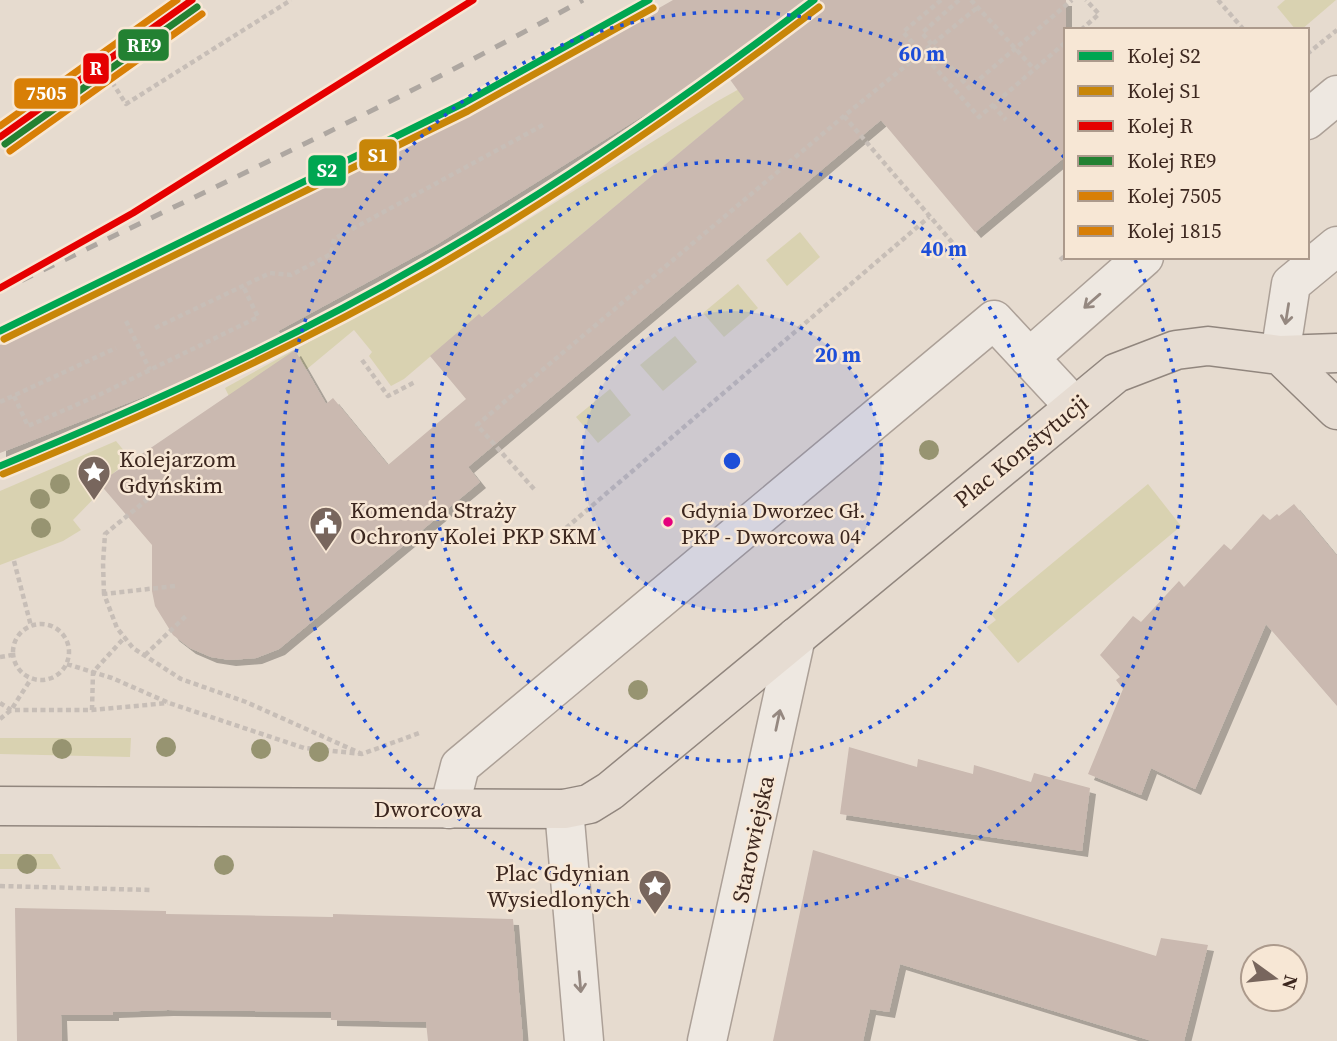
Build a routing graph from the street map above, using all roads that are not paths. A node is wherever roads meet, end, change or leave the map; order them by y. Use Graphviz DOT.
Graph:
graph roads {
  1 [pos="1337,96"];
  2 [pos="1309,118"];
  3 [pos="1337,246"];
  4 [pos="1142,259"];
  5 [pos="1337,353"];
  6 [pos="1280,355"];
  7 [pos="1029,358"];
  8 [pos="1074,406"];
  9 [pos="1337,410"];
  10 [pos="796,637"];
  11 [pos="0,806"];
  12 [pos="449,809"];
  13 [pos="564,809"];
  14 [pos="584,1041"];
  15 [pos="707,1041"];
  1 -- 2 [label="street"];
  3 -- 6 [label="street, one-way"];
  4 -- 7 [label="street, one-way"];
  5 -- 6 [label="main road, Plac Konstytucji"];
  6 -- 8 [label="main road, Plac Konstytucji"];
  6 -- 9 [label="main road"];
  7 -- 8 [label="street"];
  7 -- 12 [label="street"];
  8 -- 10 [label="main road, Plac Konstytucji"];
  10 -- 13 [label="main road, Dworcowa"];
  15 -- 10 [label="street, Starowiejska, one-way"];
  11 -- 12 [label="main road, Dworcowa"];
  12 -- 13 [label="main road, Dworcowa"];
  13 -- 14 [label="street, one-way"];
}
